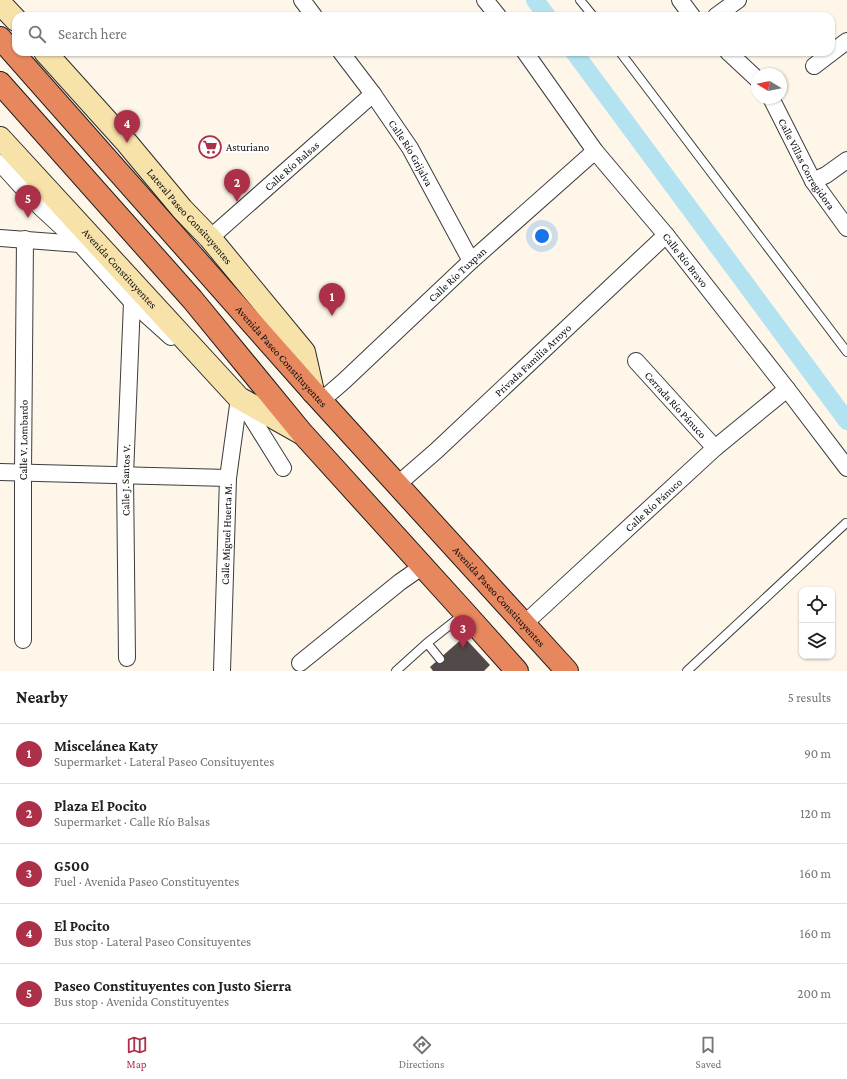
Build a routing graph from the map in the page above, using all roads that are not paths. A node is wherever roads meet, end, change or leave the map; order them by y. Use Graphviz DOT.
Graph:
graph roads {
  1 [pos="302,0"];
  2 [pos="485,0"];
  3 [pos="580,0"];
  4 [pos="680,0"];
  5 [pos="738,0"];
  6 [pos="0,3"];
  7 [pos="311,12"];
  8 [pos="495,12"];
  9 [pos="589,12"];
  10 [pos="689,12"];
  11 [pos="722,12"];
  12 [pos="12,16"];
  13 [pos="0,38"];
  14 [pos="847,41"];
  15 [pos="835,50"];
  16 [pos="12,52"];
  17 [pos="16,56"];
  18 [pos="49,56"];
  19 [pos="344,56"];
  20 [pos="528,56"];
  21 [pos="623,56"];
  22 [pos="732,56"];
  23 [pos="827,56"];
  24 [pos="814,66"];
  25 [pos="751,73"];
  26 [pos="0,83"];
  27 [pos="373,94"];
  28 [pos="774,104"];
  29 [pos="0,138"];
  30 [pos="595,151"];
  31 [pos="847,160"];
  32 [pos="0,163"];
  33 [pos="813,181"];
  34 [pos="847,228"];
  35 [pos="666,235"];
  36 [pos="0,238"];
  37 [pos="210,238"];
  38 [pos="25,239"];
  39 [pos="80,244"];
  40 [pos="471,261"];
  41 [pos="132,302"];
  42 [pos="847,352"];
  43 [pos="636,361"];
  44 [pos="787,388"];
  45 [pos="317,397"];
  46 [pos="239,398"];
  47 [pos="302,433"];
  48 [pos="715,448"];
  49 [pos="283,468"];
  50 [pos="847,468"];
  51 [pos="0,472"];
  52 [pos="23,472"];
  53 [pos="125,474"];
  54 [pos="228,478"];
  55 [pos="398,484"];
  56 [pos="846,523"];
  57 [pos="423,566"];
  58 [pos="465,613"];
  59 [pos="524,624"];
  60 [pos="23,640"];
  61 [pos="427,643"];
  62 [pos="127,658"];
  63 [pos="440,659"];
  64 [pos="300,663"];
  65 [pos="514,670"];
  66 [pos="222,671"];
  67 [pos="396,671"];
  68 [pos="567,671"];
  69 [pos="687,671"];
  1 -- 7 [label="street"];
  2 -- 8 [label="street"];
  3 -- 9 [label="lane"];
  4 -- 10 [label="street"];
  5 -- 11 [label="street"];
  6 -- 12 [label="street"];
  13 -- 16 [label="highway, Avenida Paseo Constituyentes"];
  14 -- 15 [label="street"];
  17 -- 45 [label="highway, Avenida Paseo Constituyentes"];
  18 -- 37 [label="street, Lateral Paseo Consituyentes"];
  19 -- 27 [label="street, Calle Río Grijalva"];
  20 -- 30 [label="street, Calle Río Bravo"];
  21 -- 42 [label="lane"];
  22 -- 25 [label="street"];
  23 -- 24 [label="street"];
  26 -- 47 [label="highway"];
  27 -- 37 [label="street, Calle Río Balsas"];
  27 -- 40 [label="street, Calle Río Grijalva"];
  28 -- 33 [label="street, Calle Villas Corregidora"];
  29 -- 46 [label="street, Avenida Constituyentes"];
  30 -- 35 [label="street, Calle Río Bravo"];
  30 -- 40 [label="street, Calle Río Tuxpan"];
  31 -- 33 [label="street"];
  32 -- 39 [label="street, Avenida Constituyentes"];
  33 -- 34 [label="street, Calle Villas Corregidora"];
  35 -- 44 [label="street, Calle Río Bravo"];
  35 -- 55 [label="street, Privada Familia Arroyo"];
  36 -- 38 [label="street"];
  37 -- 45 [label="street, Lateral Paseo Consituyentes"];
  38 -- 39 [label="street"];
  38 -- 52 [label="street, Calle V. Lombardo"];
  39 -- 41 [label="street, Avenida Constituyentes"];
  40 -- 45 [label="street, Calle Río Tuxpan"];
  41 -- 46 [label="street, Avenida Constituyentes"];
  41 -- 53 [label="street, Calle J. Santos V."];
  43 -- 48 [label="street, Cerrada Río Pánuco"];
  44 -- 48 [label="street, Calle Río Pánuco"];
  44 -- 50 [label="street, Calle Río Bravo"];
  45 -- 55 [label="highway, Avenida Paseo Constituyentes"];
  46 -- 47 [label="street, Avenida Constituyentes"];
  46 -- 49 [label="street"];
  46 -- 54 [label="street, Calle Miguel Huerta M."];
  47 -- 57 [label="highway"];
  48 -- 59 [label="street, Calle Río Pánuco"];
  51 -- 52 [label="street"];
  52 -- 53 [label="street"];
  52 -- 60 [label="street, Calle V. Lombardo"];
  53 -- 54 [label="street"];
  53 -- 62 [label="street, Calle J. Santos V."];
  54 -- 66 [label="street, Calle Miguel Huerta M."];
  55 -- 59 [label="highway, Avenida Paseo Constituyentes"];
  56 -- 69 [label="lane"];
  57 -- 58 [label="highway"];
  57 -- 64 [label="street"];
  58 -- 61 [label="lane"];
  58 -- 65 [label="highway"];
  59 -- 68 [label="highway, Avenida Paseo Constituyentes"];
  61 -- 63 [label="lane"];
  61 -- 67 [label="lane"];
}
